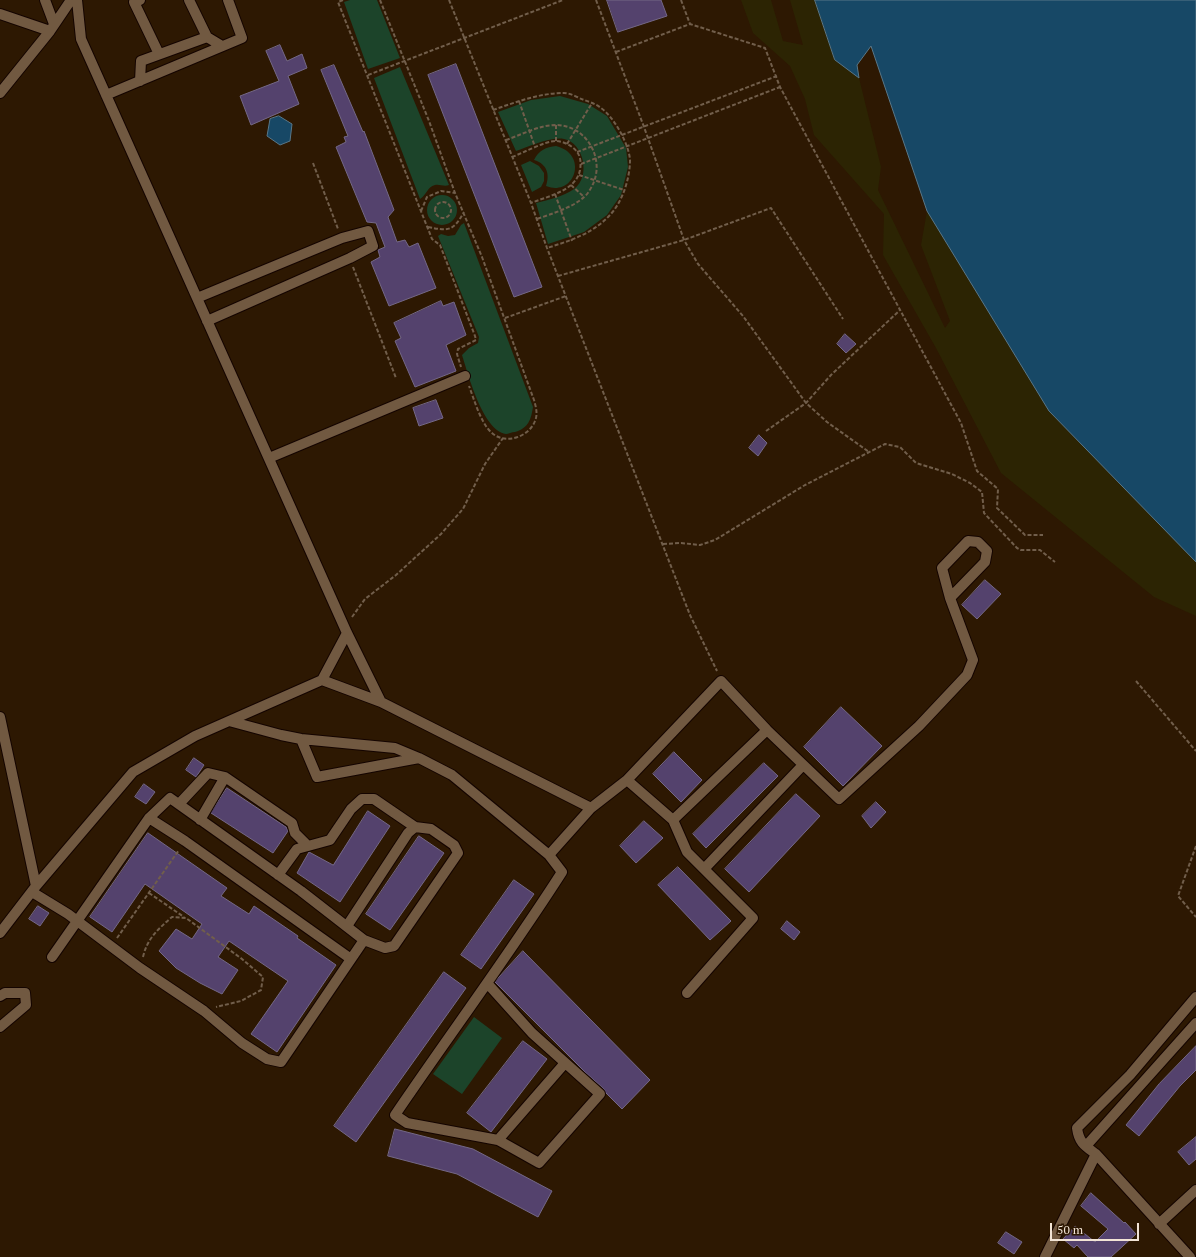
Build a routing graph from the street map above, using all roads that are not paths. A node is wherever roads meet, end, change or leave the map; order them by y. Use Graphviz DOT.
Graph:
graph roads {
  1 [pos="45,0"];
  2 [pos="71,0"];
  3 [pos="77,0"];
  4 [pos="140,0"];
  5 [pos="189,0"];
  6 [pos="228,0"];
  7 [pos="0,14"];
  8 [pos="52,28"];
  9 [pos="207,37"];
  10 [pos="222,46"];
  11 [pos="159,54"];
  12 [pos="140,81"];
  13 [pos="0,93"];
  14 [pos="106,95"];
  15 [pos="198,298"];
  16 [pos="207,321"];
  17 [pos="465,376"];
  18 [pos="269,458"];
  19 [pos="950,598"];
  20 [pos="347,633"];
  21 [pos="322,680"];
  22 [pos="381,702"];
  23 [pos="0,717"];
  24 [pos="229,721"];
  25 [pos="767,730"];
  26 [pos="301,739"];
  27 [pos="419,758"];
  28 [pos="803,765"];
  29 [pos="225,777"];
  30 [pos="627,780"];
  31 [pos="178,804"];
  32 [pos="591,808"];
  33 [pos="150,818"];
  34 [pos="200,820"];
  35 [pos="673,820"];
  36 [pos="416,827"];
  37 [pos="308,846"];
  38 [pos="549,855"];
  39 [pos="704,869"];
  40 [pos="278,875"];
  41 [pos="34,889"];
  42 [pos="77,920"];
  43 [pos="347,926"];
  44 [pos="0,934"];
  45 [pos="364,940"];
  46 [pos="52,957"];
  47 [pos="351,959"];
  48 [pos="487,983"];
  49 [pos="687,993"];
  50 [pos="0,996"];
  51 [pos="1196,997"];
  52 [pos="1196,1023"];
  53 [pos="0,1027"];
  54 [pos="565,1063"];
  55 [pos="498,1140"];
  56 [pos="1086,1146"];
  57 [pos="1096,1154"];
  58 [pos="1196,1190"];
  59 [pos="1159,1224"];
  60 [pos="1045,1257"];
  61 [pos="1190,1257"];
  1 -- 8 [label="street"];
  2 -- 8 [label="street"];
  3 -- 14 [label="street"];
  4 -- 11 [label="street"];
  5 -- 9 [label="street"];
  6 -- 10 [label="street"];
  7 -- 8 [label="street"];
  8 -- 13 [label="street"];
  9 -- 10 [label="street"];
  9 -- 11 [label="street"];
  10 -- 12 [label="street"];
  11 -- 12 [label="street"];
  12 -- 14 [label="street"];
  14 -- 15 [label="street"];
  15 -- 16 [label="street"];
  15 -- 16 [label="street"];
  16 -- 18 [label="street"];
  17 -- 18 [label="street"];
  18 -- 20 [label="street"];
  19 -- 19 [label="street"];
  19 -- 28 [label="street"];
  20 -- 21 [label="street"];
  20 -- 22 [label="street"];
  21 -- 22 [label="street"];
  21 -- 24 [label="street"];
  22 -- 32 [label="street"];
  23 -- 41 [label="street"];
  24 -- 26 [label="street"];
  24 -- 41 [label="street"];
  25 -- 28 [label="street"];
  25 -- 30 [label="street"];
  25 -- 35 [label="street"];
  26 -- 27 [label="street"];
  26 -- 27 [label="street"];
  27 -- 38 [label="street"];
  28 -- 39 [label="street"];
  29 -- 31 [label="street"];
  29 -- 34 [label="street"];
  29 -- 37 [label="street"];
  30 -- 32 [label="street"];
  30 -- 35 [label="street"];
  31 -- 33 [label="street"];
  31 -- 34 [label="street"];
  32 -- 38 [label="street"];
  33 -- 42 [label="street"];
  33 -- 47 [label="street"];
  34 -- 40 [label="street"];
  35 -- 39 [label="street"];
  36 -- 37 [label="street"];
  36 -- 43 [label="street"];
  36 -- 45 [label="street"];
  37 -- 40 [label="street"];
  38 -- 48 [label="street"];
  39 -- 49 [label="street"];
  40 -- 43 [label="street"];
  41 -- 42 [label="street"];
  41 -- 44 [label="street"];
  42 -- 46 [label="street"];
  42 -- 47 [label="street"];
  43 -- 45 [label="street"];
  45 -- 47 [label="street"];
  48 -- 54 [label="street"];
  48 -- 55 [label="street"];
  50 -- 53 [label="street"];
  51 -- 56 [label="street"];
  52 -- 56 [label="street"];
  54 -- 55 [label="street"];
  54 -- 55 [label="street"];
  56 -- 57 [label="street"];
  57 -- 59 [label="street"];
  57 -- 60 [label="street"];
  58 -- 59 [label="street"];
  59 -- 61 [label="street"];
}
